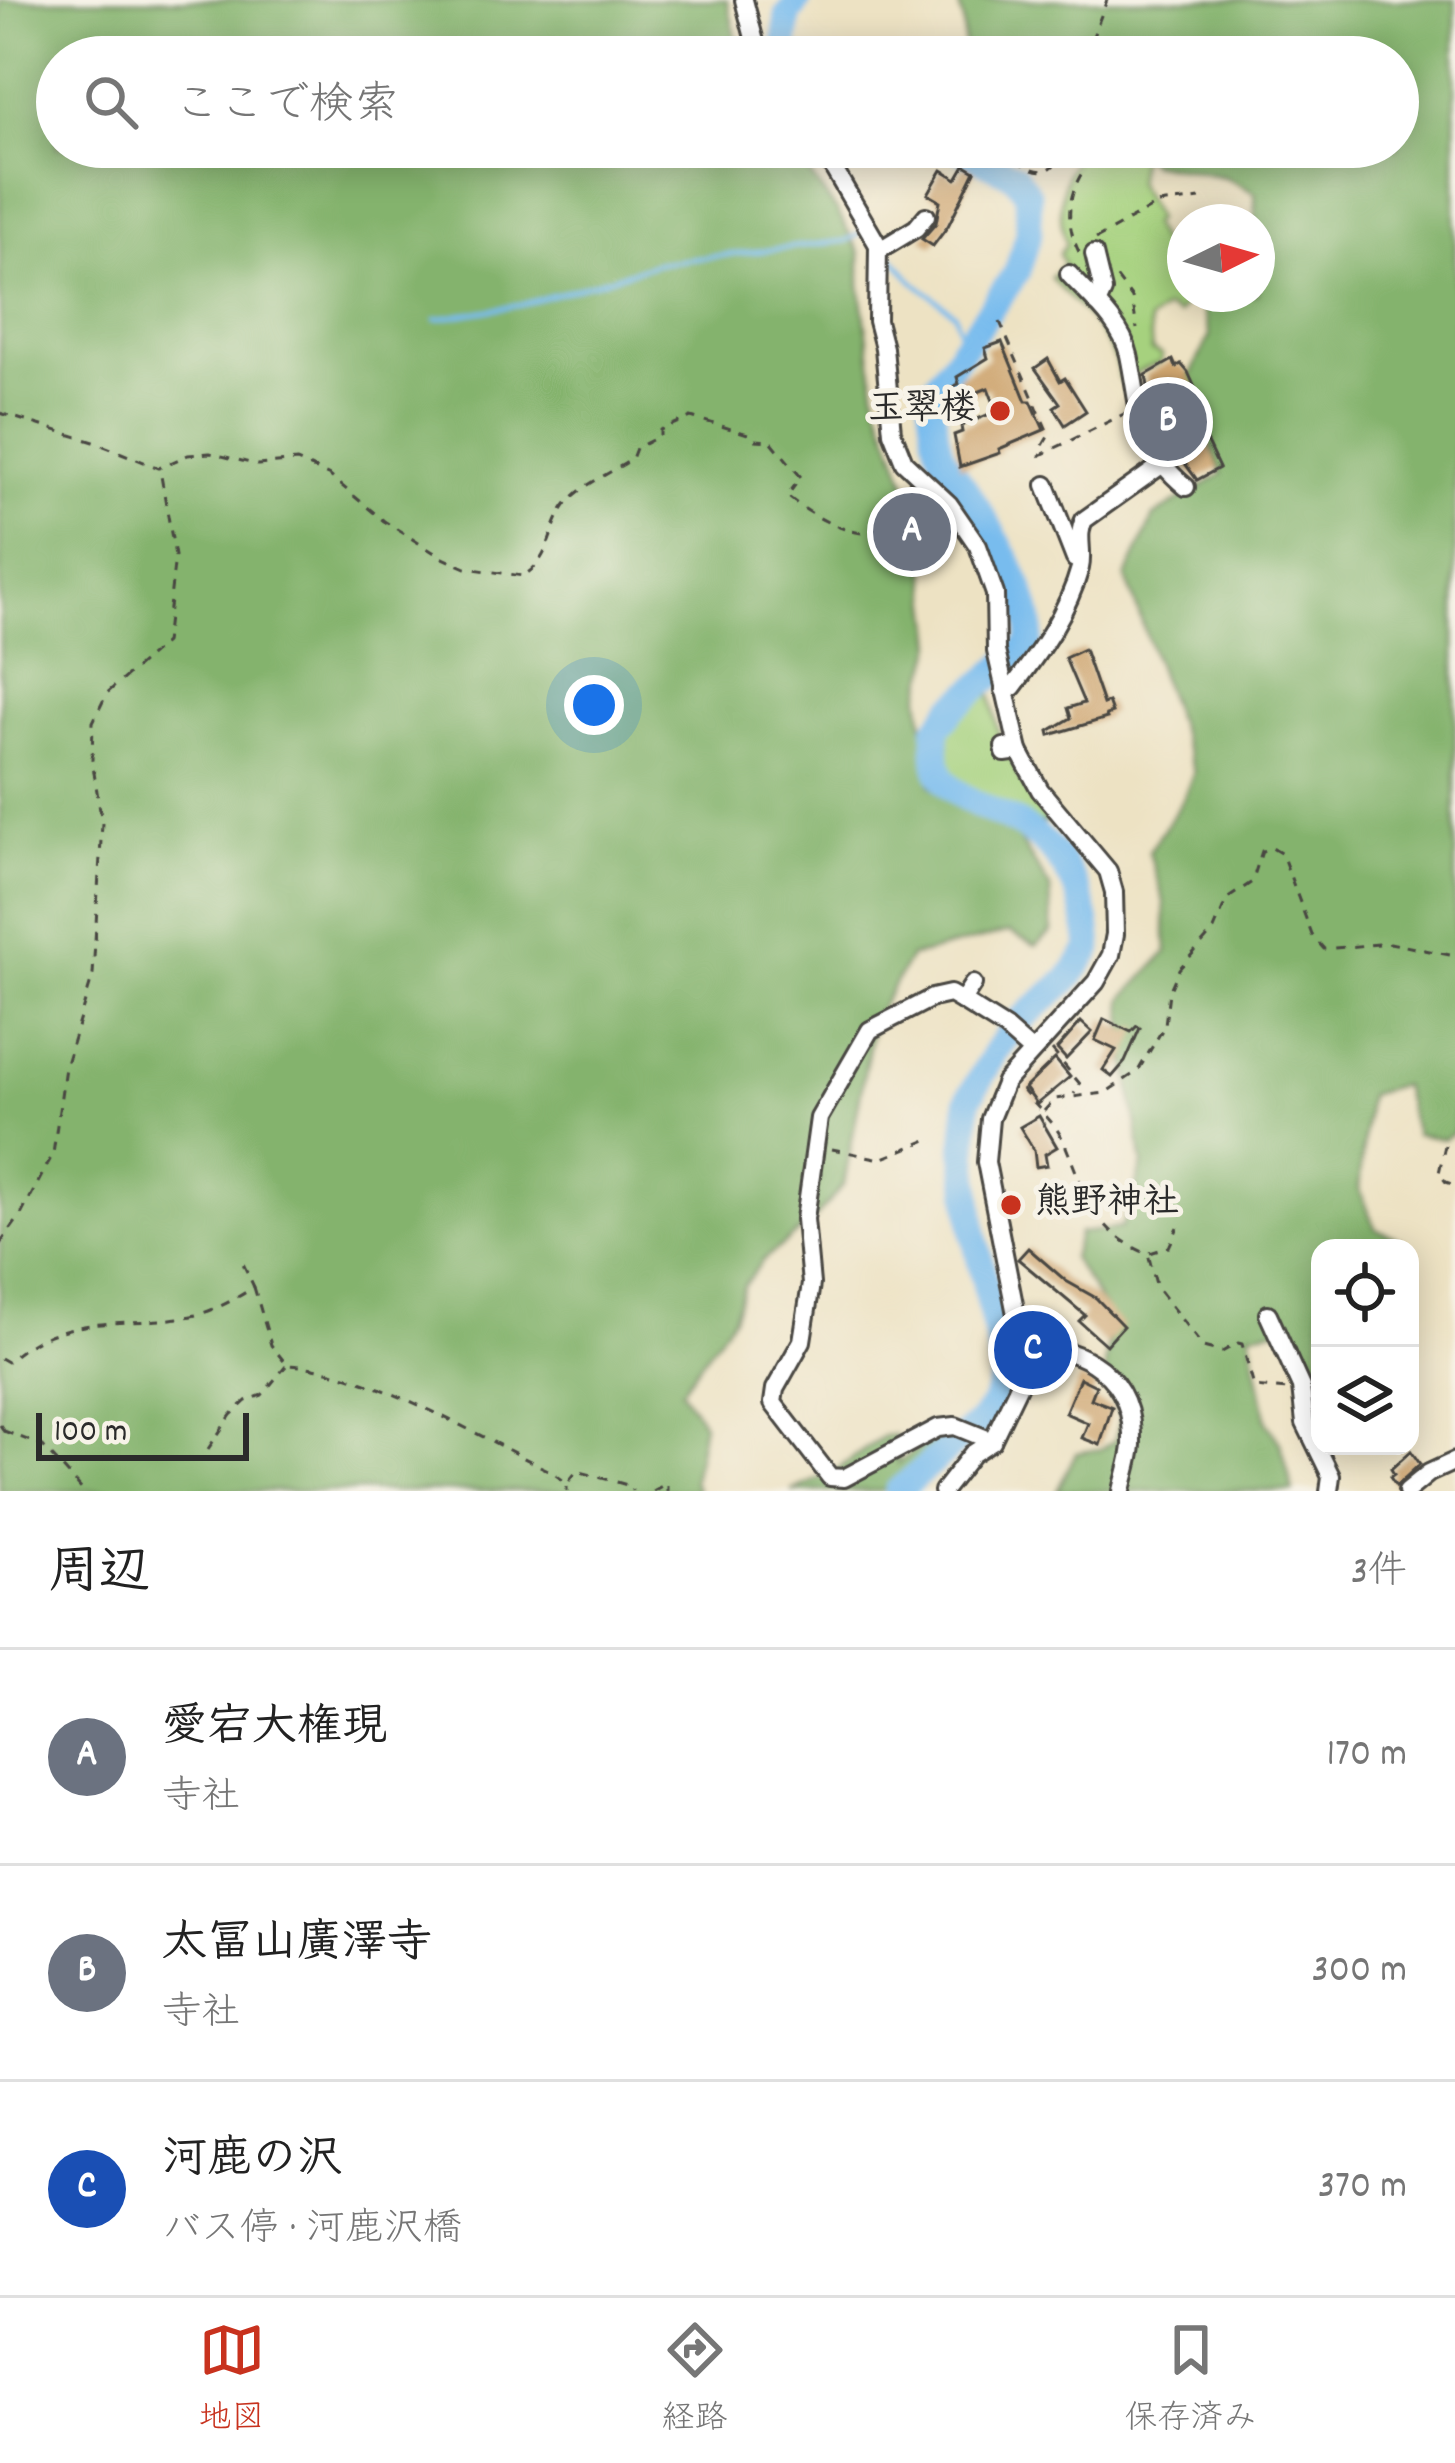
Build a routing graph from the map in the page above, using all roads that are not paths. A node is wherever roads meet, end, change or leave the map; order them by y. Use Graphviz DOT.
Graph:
graph roads {
  1 [pos="744,0"];
  2 [pos="753,36"];
  3 [pos="832,168"];
  4 [pos="926,216"];
  5 [pos="878,251"];
  6 [pos="1090,256"];
  7 [pos="1069,274"];
  8 [pos="1097,304"];
  9 [pos="1160,466"];
  10 [pos="1046,485"];
  11 [pos="1186,487"];
  12 [pos="1078,572"];
  13 [pos="1003,688"];
  14 [pos="973,983"];
  15 [pos="962,1000"];
  16 [pos="1037,1045"];
  17 [pos="1268,1314"];
  18 [pos="1022,1345"];
  19 [pos="986,1440"];
  20 [pos="1455,1441"];
  21 [pos="1453,1462"];
  22 [pos="943,1491"];
  23 [pos="1122,1491"];
  24 [pos="1329,1491"];
  25 [pos="1407,1491"];
  1 -- 2 [label="street"];
  3 -- 5 [label="street"];
  4 -- 5 [label="street"];
  5 -- 13 [label="street"];
  6 -- 8 [label="street"];
  7 -- 8 [label="street"];
  8 -- 9 [label="street"];
  9 -- 11 [label="street"];
  9 -- 12 [label="street"];
  10 -- 12 [label="street"];
  12 -- 13 [label="street"];
  13 -- 16 [label="street"];
  14 -- 15 [label="street"];
  15 -- 16 [label="street"];
  15 -- 19 [label="street"];
  16 -- 18 [label="street"];
  17 -- 24 [label="street"];
  18 -- 19 [label="street"];
  18 -- 23 [label="street"];
  19 -- 22 [label="street"];
  20 -- 21 [label="street"];
  21 -- 25 [label="street"];
}
